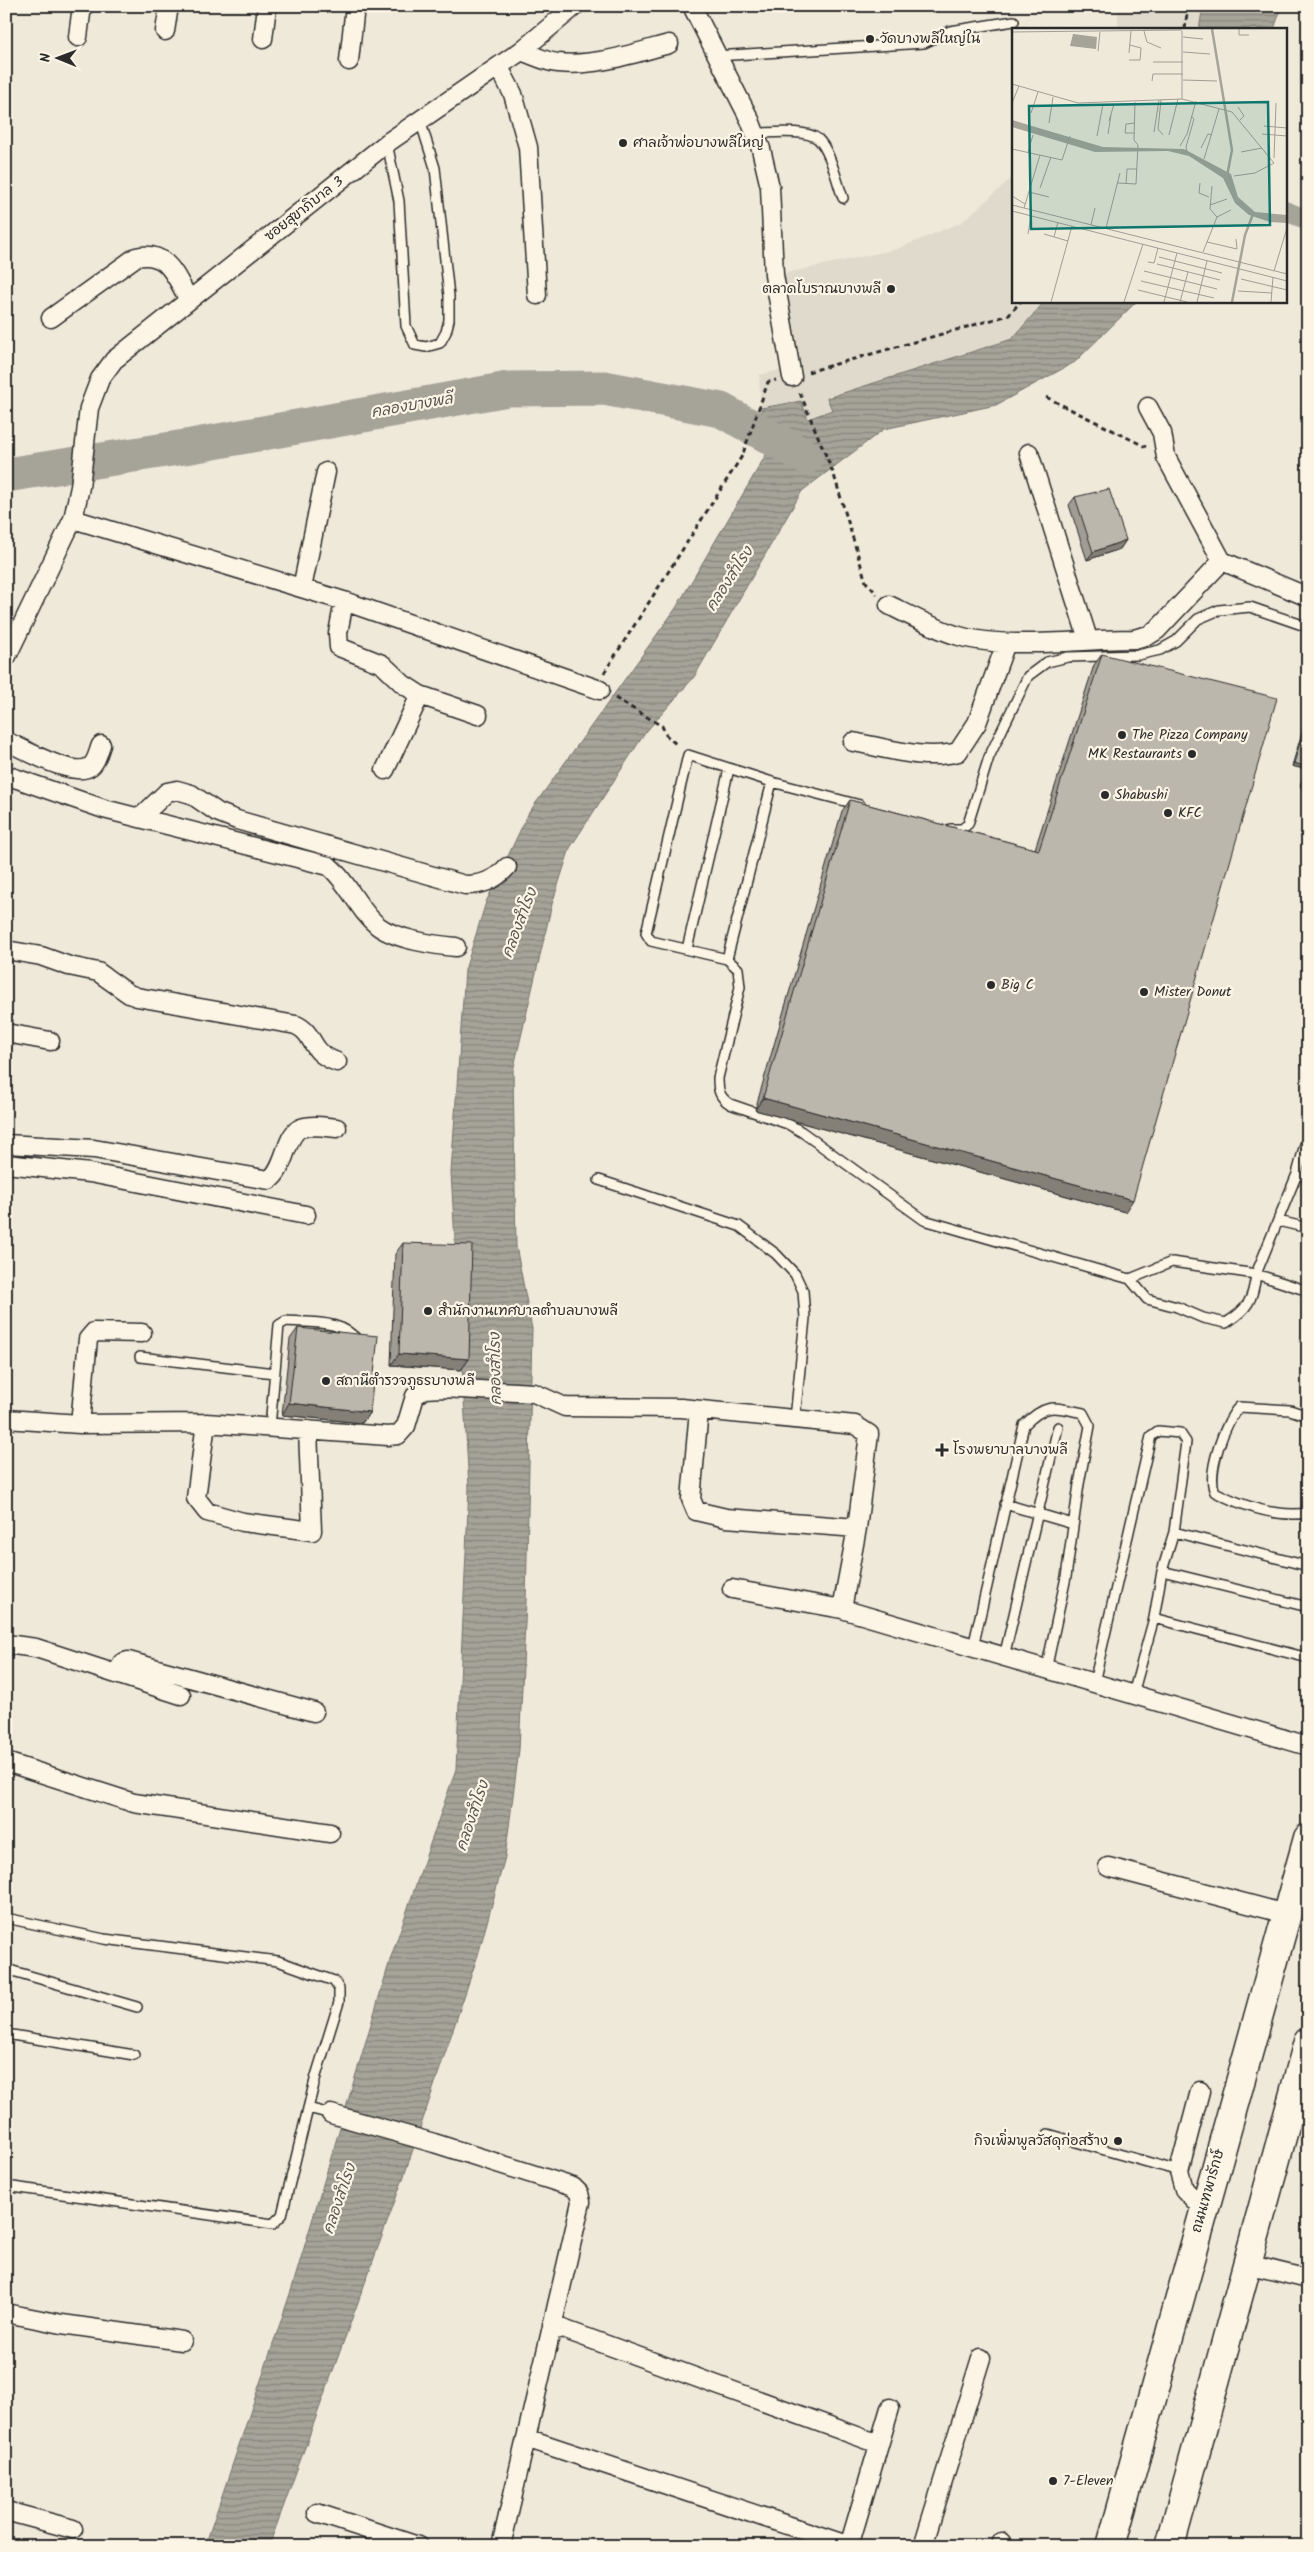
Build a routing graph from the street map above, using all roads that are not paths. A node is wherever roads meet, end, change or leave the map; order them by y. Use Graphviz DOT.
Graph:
graph roads {
  1 [pos="82,6"];
  2 [pos="169,6"];
  3 [pos="267,6"];
  4 [pos="356,6"];
  5 [pos="575,6"];
  6 [pos="692,6"];
  7 [pos="1014,20"];
  8 [pos="165,30"];
  9 [pos="78,37"];
  10 [pos="263,39"];
  11 [pos="669,44"];
  12 [pos="521,51"];
  13 [pos="716,56"];
  14 [pos="349,61"];
  15 [pos="499,67"];
  16 [pos="420,120"];
  17 [pos="756,133"];
  18 [pos="387,143"];
  19 [pos="843,198"];
  20 [pos="537,295"];
  21 [pos="188,300"];
  22 [pos="51,318"];
  23 [pos="792,377"];
  24 [pos="1148,407"];
  25 [pos="1029,452"];
  26 [pos="326,472"];
  27 [pos="73,520"];
  28 [pos="1222,562"];
  29 [pos="302,588"];
  30 [pos="1308,597"];
  31 [pos="344,601"];
  32 [pos="888,605"];
  33 [pos="1308,627"];
  34 [pos="1088,639"];
  35 [pos="1006,643"];
  36 [pos="6,658"];
  37 [pos="600,690"];
  38 [pos="420,695"];
  39 [pos="478,715"];
  40 [pos="6,741"];
  41 [pos="853,742"];
  42 [pos="101,745"];
  43 [pos="729,769"];
  44 [pos="385,770"];
  45 [pos="6,775"];
  46 [pos="772,782"];
  47 [pos="867,807"];
  48 [pos="140,818"];
  49 [pos="943,827"];
  50 [pos="507,867"];
  51 [pos="456,947"];
  52 [pos="687,949"];
  53 [pos="6,950"];
  54 [pos="727,959"];
  55 [pos="6,1033"];
  56 [pos="50,1041"];
  57 [pos="337,1062"];
  58 [pos="337,1128"];
  59 [pos="1308,1133"];
  60 [pos="6,1144"];
  61 [pos="6,1164"];
  62 [pos="1297,1174"];
  63 [pos="1308,1177"];
  64 [pos="599,1180"];
  65 [pos="306,1215"];
  66 [pos="1278,1220"];
  67 [pos="1308,1228"];
  68 [pos="1256,1274"];
  69 [pos="1130,1279"];
  70 [pos="1308,1291"];
  71 [pos="142,1333"];
  72 [pos="362,1354"];
  73 [pos="140,1357"];
  74 [pos="274,1374"];
  75 [pos="699,1410"];
  76 [pos="1308,1416"];
  77 [pos="6,1419"];
  78 [pos="795,1419"];
  79 [pos="206,1422"];
  80 [pos="80,1424"];
  81 [pos="1058,1426"];
  82 [pos="270,1427"];
  83 [pos="308,1430"];
  84 [pos="1005,1504"];
  85 [pos="1308,1513"];
  86 [pos="1036,1515"];
  87 [pos="1073,1524"];
  88 [pos="857,1528"];
  89 [pos="1174,1532"];
  90 [pos="1308,1566"];
  91 [pos="1162,1571"];
  92 [pos="732,1589"];
  93 [pos="1308,1607"];
  94 [pos="842,1609"];
  95 [pos="1154,1618"];
  96 [pos="6,1644"];
  97 [pos="973,1647"];
  98 [pos="1004,1657"];
  99 [pos="1308,1658"];
  100 [pos="1046,1670"];
  101 [pos="117,1674"];
  102 [pos="1096,1674"];
  103 [pos="1132,1694"];
  104 [pos="181,1695"];
  105 [pos="314,1712"];
  106 [pos="1308,1746"];
  107 [pos="6,1762"];
  108 [pos="330,1833"];
  109 [pos="1308,1838"];
  110 [pos="1108,1868"];
  111 [pos="1286,1914"];
  112 [pos="6,1918"];
  113 [pos="6,1969"];
  114 [pos="137,2007"];
  115 [pos="6,2034"];
  116 [pos="1308,2042"];
  117 [pos="134,2055"];
  118 [pos="1200,2091"];
  119 [pos="308,2108"];
  120 [pos="1299,2110"];
  121 [pos="331,2114"];
  122 [pos="1048,2134"];
  123 [pos="1179,2171"];
  124 [pos="6,2186"];
  125 [pos="1204,2209"];
  126 [pos="1247,2264"];
  127 [pos="1308,2279"];
  128 [pos="6,2313"];
  129 [pos="552,2325"];
  130 [pos="182,2341"];
  131 [pos="980,2358"];
  132 [pos="890,2408"];
  133 [pos="526,2438"];
  134 [pos="879,2444"];
  135 [pos="6,2511"];
  136 [pos="317,2513"];
  137 [pos="73,2529"];
  138 [pos="418,2546"];
  139 [pos="501,2546"];
  140 [pos="849,2546"];
  141 [pos="923,2546"];
  142 [pos="1111,2546"];
  143 [pos="1170,2546"];
  1 -- 9 [label="street"];
  2 -- 8 [label="street"];
  3 -- 10 [label="street"];
  4 -- 14 [label="street"];
  5 -- 12 [label="street, ซอยสุขาภิบาล 3"];
  6 -- 13 [label="street"];
  7 -- 13 [label="lane"];
  11 -- 12 [label="street"];
  12 -- 15 [label="street, ซอยสุขาภิบาล 3"];
  13 -- 17 [label="street"];
  15 -- 16 [label="street, ซอยสุขาภิบาล 3"];
  15 -- 20 [label="street"];
  16 -- 18 [label="street, ซอยสุขาภิบาล 3"];
  16 -- 18 [label="lane"];
  17 -- 19 [label="lane"];
  17 -- 23 [label="street"];
  18 -- 21 [label="street, ซอยสุขาภิบาล 3"];
  21 -- 22 [label="street"];
  21 -- 27 [label="street, ซอยสุขาภิบาล 3"];
  24 -- 28 [label="street"];
  25 -- 34 [label="street"];
  26 -- 29 [label="street"];
  27 -- 29 [label="street"];
  27 -- 36 [label="street, ซอยสุขาภิบาล 3"];
  28 -- 30 [label="street"];
  28 -- 34 [label="street"];
  29 -- 31 [label="street"];
  31 -- 37 [label="street"];
  31 -- 38 [label="street"];
  32 -- 35 [label="street"];
  33 -- 49 [label="lane"];
  34 -- 35 [label="street"];
  35 -- 41 [label="street"];
  38 -- 39 [label="street"];
  38 -- 44 [label="street"];
  40 -- 42 [label="street"];
  43 -- 46 [label="lane"];
  43 -- 52 [label="lane"];
  43 -- 52 [label="lane"];
  45 -- 48 [label="street"];
  46 -- 47 [label="lane"];
  46 -- 54 [label="lane"];
  48 -- 50 [label="street"];
  48 -- 51 [label="street"];
  52 -- 54 [label="lane"];
  53 -- 57 [label="street"];
  54 -- 69 [label="lane"];
  55 -- 56 [label="street"];
  58 -- 60 [label="street"];
  59 -- 62 [label="lane"];
  61 -- 65 [label="street"];
  62 -- 63 [label="lane"];
  62 -- 66 [label="lane"];
  64 -- 78 [label="lane"];
  66 -- 67 [label="lane"];
  66 -- 68 [label="lane"];
  68 -- 69 [label="lane"];
  68 -- 69 [label="lane"];
  68 -- 70 [label="lane"];
  71 -- 80 [label="street"];
  72 -- 74 [label="lane"];
  73 -- 74 [label="lane"];
  74 -- 82 [label="lane"];
  75 -- 78 [label="street"];
  75 -- 83 [label="street"];
  75 -- 88 [label="street"];
  76 -- 85 [label="lane"];
  77 -- 80 [label="street"];
  78 -- 88 [label="street"];
  79 -- 80 [label="street"];
  79 -- 82 [label="street"];
  79 -- 83 [label="street"];
  81 -- 86 [label="lane"];
  82 -- 83 [label="street"];
  84 -- 86 [label="lane"];
  84 -- 87 [label="lane"];
  84 -- 97 [label="lane"];
  86 -- 87 [label="lane"];
  86 -- 98 [label="lane"];
  87 -- 100 [label="lane"];
  88 -- 94 [label="street"];
  89 -- 90 [label="lane"];
  89 -- 91 [label="lane"];
  89 -- 102 [label="lane"];
  91 -- 93 [label="lane"];
  91 -- 95 [label="lane"];
  92 -- 94 [label="street"];
  94 -- 97 [label="street"];
  95 -- 99 [label="lane"];
  95 -- 103 [label="lane"];
  96 -- 101 [label="street"];
  97 -- 98 [label="street"];
  98 -- 100 [label="street"];
  100 -- 103 [label="street"];
  101 -- 104 [label="street"];
  101 -- 105 [label="street"];
  103 -- 106 [label="street"];
  107 -- 108 [label="street"];
  109 -- 111 [label="main road, ถนนเทพารักษ์"];
  110 -- 111 [label="street"];
  111 -- 125 [label="main road, ถนนเทพารักษ์"];
  112 -- 119 [label="lane"];
  113 -- 114 [label="lane"];
  115 -- 117 [label="lane"];
  116 -- 120 [label="main road"];
  118 -- 123 [label="street"];
  119 -- 121 [label="lane"];
  119 -- 124 [label="lane"];
  120 -- 126 [label="main road"];
  121 -- 129 [label="street"];
  122 -- 123 [label="lane"];
  123 -- 125 [label="street"];
  125 -- 142 [label="main road, ถนนเทพารักษ์"];
  126 -- 127 [label="street"];
  126 -- 143 [label="main road"];
  128 -- 130 [label="street"];
  129 -- 133 [label="street"];
  129 -- 134 [label="street"];
  131 -- 141 [label="street"];
  132 -- 134 [label="street"];
  133 -- 139 [label="street"];
  133 -- 140 [label="street"];
  134 -- 140 [label="street"];
  135 -- 137 [label="street"];
  136 -- 138 [label="street"];
}
